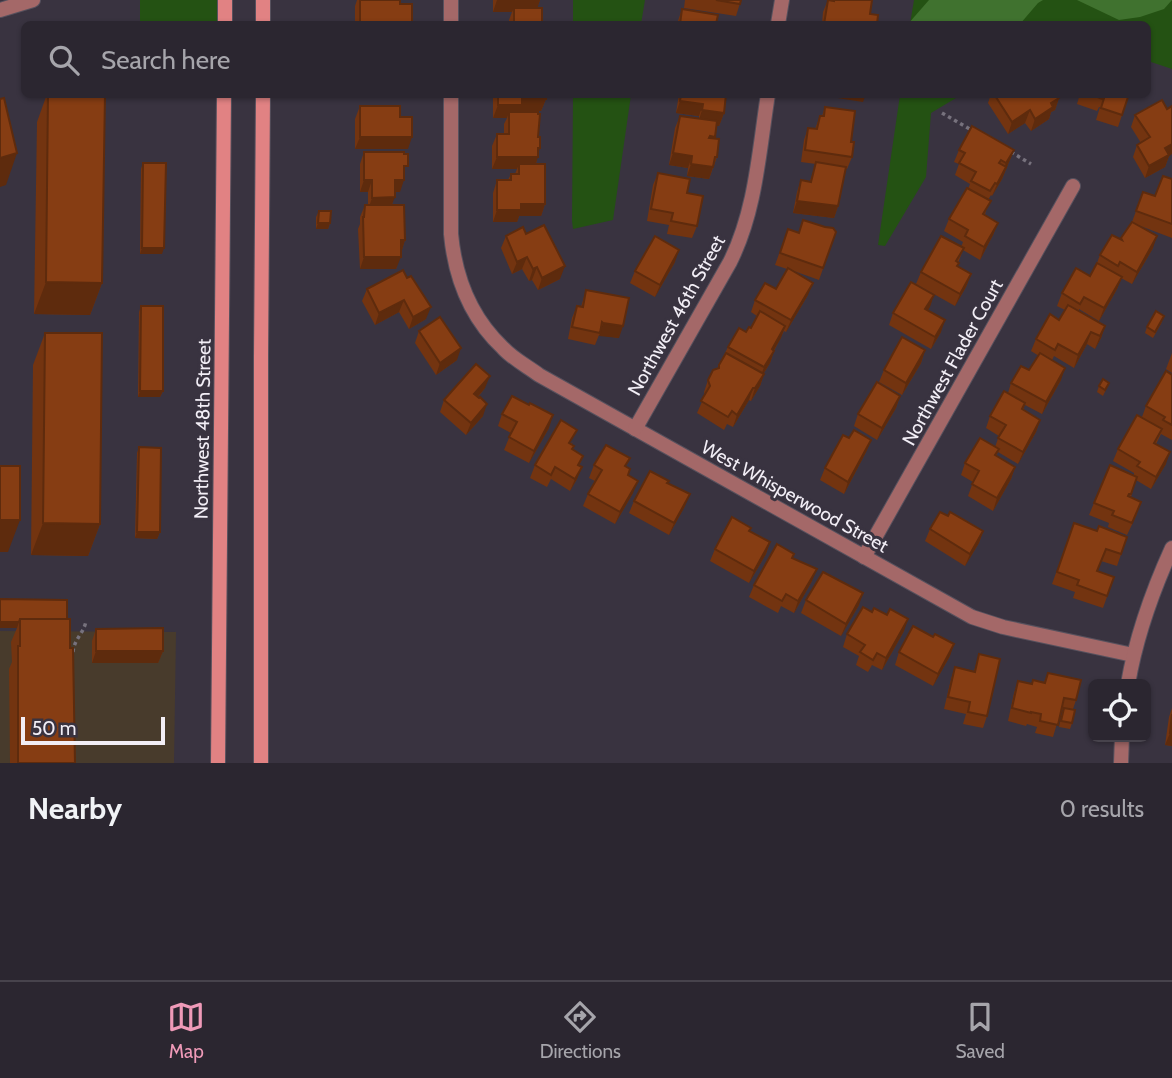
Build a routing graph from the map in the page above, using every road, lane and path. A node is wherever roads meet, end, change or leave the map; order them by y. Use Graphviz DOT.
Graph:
graph roads {
  1 [pos="33,0"];
  2 [pos="225,0"];
  3 [pos="264,0"];
  4 [pos="452,0"];
  5 [pos="782,0"];
  6 [pos="0,9"];
  7 [pos="225,21"];
  8 [pos="263,21"];
  9 [pos="452,21"];
  10 [pos="778,21"];
  11 [pos="225,98"];
  12 [pos="263,98"];
  13 [pos="452,98"];
  14 [pos="767,98"];
  15 [pos="942,113"];
  16 [pos="975,132"];
  17 [pos="1009,151"];
  18 [pos="1031,164"];
  19 [pos="1073,186"];
  20 [pos="635,429"];
  21 [pos="1172,548"];
  22 [pos="864,557"];
  23 [pos="86,621"];
  24 [pos="1133,655"];
  25 [pos="72,661"];
  26 [pos="1129,679"];
  27 [pos="1122,742"];
  28 [pos="218,763"];
  29 [pos="261,763"];
  30 [pos="1121,763"];
  1 -- 6 [label="street"];
  2 -- 7 [label="main road"];
  3 -- 8 [label="main road"];
  4 -- 9 [label="street"];
  5 -- 10 [label="street"];
  11 -- 28 [label="main road, Northwest 48th Street"];
  12 -- 29 [label="main road"];
  13 -- 20 [label="street, West Whisperwood Street"];
  14 -- 20 [label="street, Northwest 46th Street"];
  15 -- 16 [label="path"];
  17 -- 18 [label="path"];
  19 -- 22 [label="street, Northwest Flader Court"];
  20 -- 22 [label="street, West Whisperwood Street"];
  21 -- 24 [label="street"];
  22 -- 24 [label="street, West Whisperwood Street"];
  23 -- 25 [label="path"];
  24 -- 26 [label="street"];
  27 -- 30 [label="street"];
}
